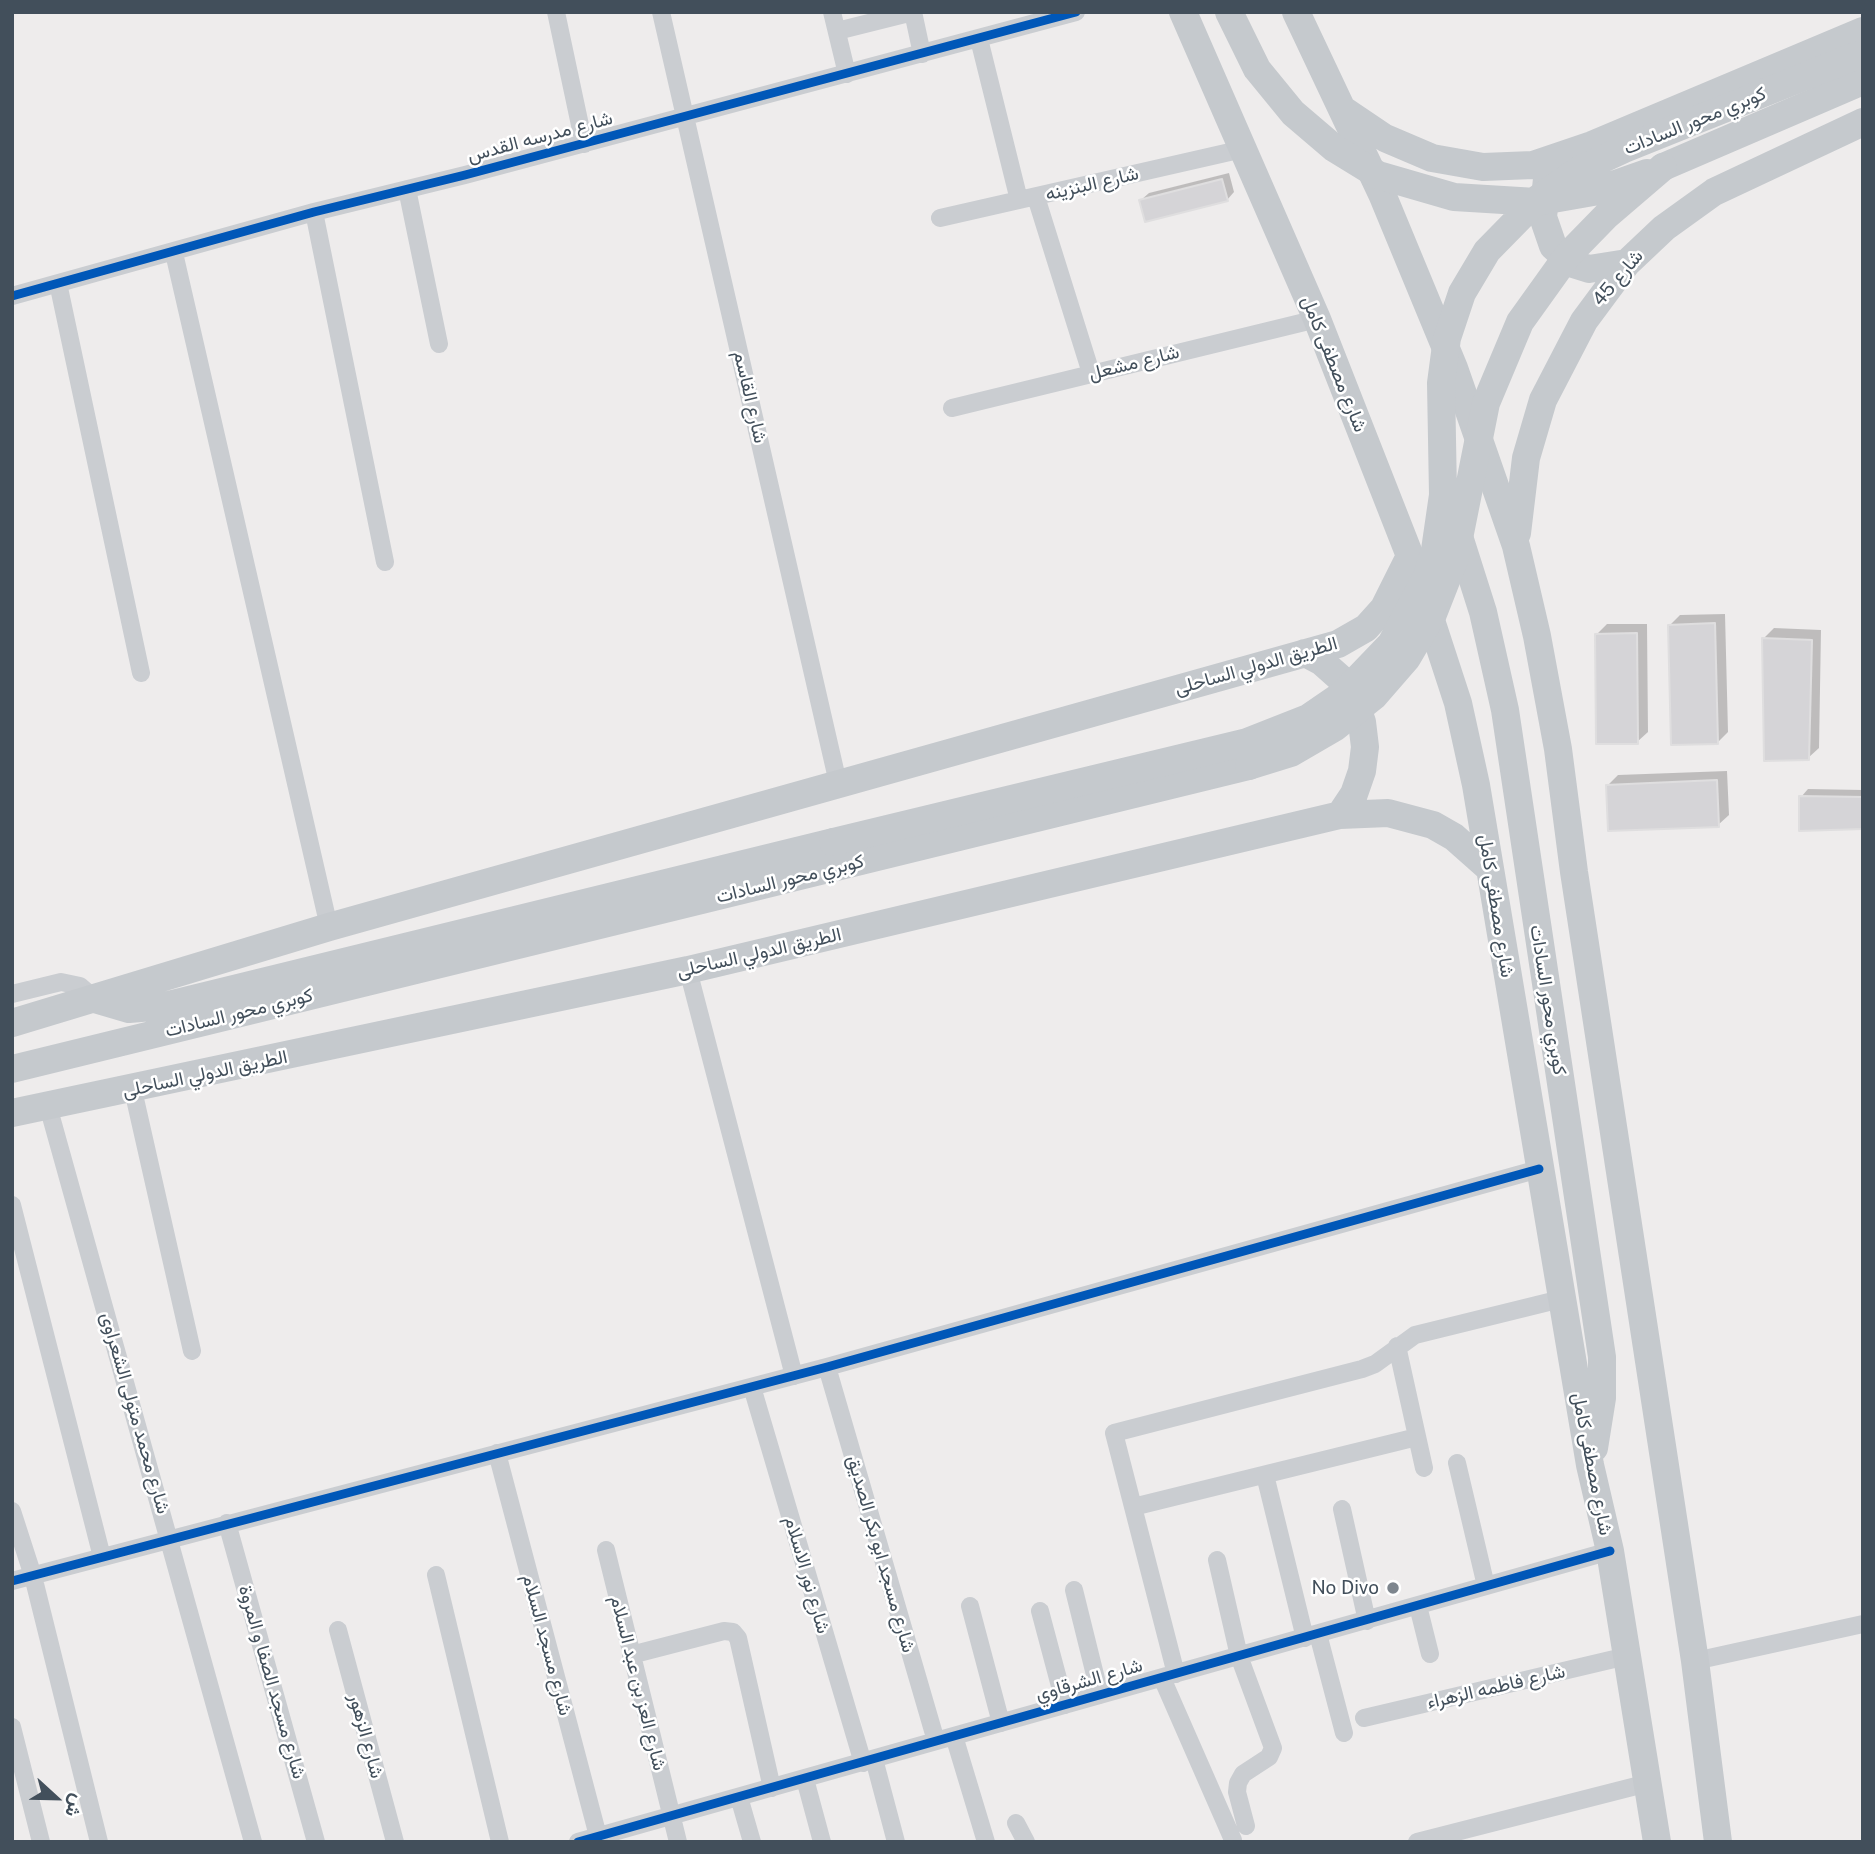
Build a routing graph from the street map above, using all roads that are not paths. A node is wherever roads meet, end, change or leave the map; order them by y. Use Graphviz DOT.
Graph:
graph roads {
  1 [pos="556,12"];
  2 [pos="661,12"];
  3 [pos="832,12"];
  4 [pos="913,12"];
  5 [pos="1076,12"];
  6 [pos="1184,12"];
  7 [pos="1229,12"];
  8 [pos="1296,12"];
  9 [pos="836,31"];
  10 [pos="1863,32"];
  11 [pos="979,39"];
  12 [pos="1863,53"];
  13 [pos="922,54"];
  14 [pos="847,74"];
  15 [pos="1863,81"];
  16 [pos="1342,108"];
  17 [pos="685,117"];
  18 [pos="1863,122"];
  19 [pos="584,144"];
  20 [pos="1243,149"];
  21 [pos="1553,159"];
  22 [pos="1663,167"];
  23 [pos="407,189"];
  24 [pos="1027,198"];
  25 [pos="314,212"];
  26 [pos="940,218"];
  27 [pos="174,253"];
  28 [pos="1627,263"];
  29 [pos="58,284"];
  30 [pos="12,296"];
  31 [pos="1317,318"];
  32 [pos="439,344"];
  33 [pos="1091,373"];
  34 [pos="952,408"];
  35 [pos="1443,495"];
  36 [pos="1516,546"];
  37 [pos="1410,556"];
  38 [pos="385,562"];
  39 [pos="1305,653"];
  40 [pos="141,673"];
  41 [pos="838,783"];
  42 [pos="1340,815"];
  43 [pos="836,854"];
  44 [pos="1489,868"];
  45 [pos="329,927"];
  46 [pos="688,970"];
  47 [pos="12,995"];
  48 [pos="95,999"];
  49 [pos="12,1023"];
  50 [pos="12,1069"];
  51 [pos="134,1090"];
  52 [pos="48,1107"];
  53 [pos="12,1114"];
  54 [pos="1539,1169"];
  55 [pos="12,1205"];
  56 [pos="1561,1299"];
  57 [pos="1397,1346"];
  58 [pos="192,1351"];
  59 [pos="827,1367"];
  60 [pos="794,1376"];
  61 [pos="752,1387"];
  62 [pos="1417,1437"];
  63 [pos="497,1453"];
  64 [pos="1457,1463"];
  65 [pos="1590,1465"];
  66 [pos="1424,1468"];
  67 [pos="1265,1475"];
  68 [pos="1133,1507"];
  69 [pos="1342,1509"];
  70 [pos="12,1511"];
  71 [pos="227,1523"];
  72 [pos="170,1538"];
  73 [pos="606,1550"];
  74 [pos="1610,1551"];
  75 [pos="102,1557"];
  76 [pos="1217,1560"];
  77 [pos="436,1575"];
  78 [pos="33,1576"];
  79 [pos="12,1581"];
  80 [pos="1486,1586"];
  81 [pos="1074,1590"];
  82 [pos="970,1606"];
  83 [pos="1418,1606"];
  84 [pos="1040,1611"];
  85 [pos="1367,1621"];
  86 [pos="1863,1624"];
  87 [pos="338,1630"];
  88 [pos="1311,1636"];
  89 [pos="1430,1654"];
  90 [pos="631,1655"];
  91 [pos="1239,1656"];
  92 [pos="1627,1656"];
  93 [pos="1695,1661"];
  94 [pos="1169,1676"];
  95 [pos="1100,1695"];
  96 [pos="1065,1705"];
  97 [pos="1364,1718"];
  98 [pos="1002,1723"];
  99 [pos="12,1727"];
  100 [pos="1344,1733"];
  101 [pos="954,1736"];
  102 [pos="936,1741"];
  103 [pos="868,1761"];
  104 [pos="805,1779"];
  105 [pos="1648,1783"];
  106 [pos="772,1788"];
  107 [pos="739,1797"];
  108 [pos="670,1816"];
  109 [pos="1017,1823"];
  110 [pos="1246,1826"];
  111 [pos="602,1838"];
  112 [pos="1233,1840"];
  113 [pos="41,1842"];
  114 [pos="99,1842"];
  115 [pos="253,1842"];
  116 [pos="316,1842"];
  117 [pos="395,1842"];
  118 [pos="500,1842"];
  119 [pos="578,1842"];
  120 [pos="678,1842"];
  121 [pos="752,1842"];
  122 [pos="822,1842"];
  123 [pos="895,1842"];
  124 [pos="986,1842"];
  125 [pos="1026,1842"];
  126 [pos="1417,1842"];
  127 [pos="1657,1842"];
  128 [pos="1718,1842"];
  1 -- 19 [label="street"];
  2 -- 17 [label="street, شارع القاسم"];
  3 -- 9 [label="street"];
  4 -- 9 [label="street"];
  4 -- 13 [label="street"];
  5 -- 11 [label="street, شارع مدرسه القدس"];
  6 -- 20 [label="main road, شارع مصطفى كامل"];
  7 -- 22 [label="main road, كوبري محور السادات, bridge"];
  8 -- 16 [label="main road"];
  9 -- 14 [label="street"];
  10 -- 21 [label="main road"];
  11 -- 13 [label="street, شارع مدرسه القدس"];
  11 -- 24 [label="street"];
  12 -- 35 [label="main road, كوبري محور السادات, bridge"];
  13 -- 14 [label="street, شارع مدرسه القدس"];
  14 -- 17 [label="street, شارع مدرسه القدس"];
  15 -- 22 [label="main road, كوبري محور السادات"];
  16 -- 21 [label="main road"];
  16 -- 36 [label="main road"];
  17 -- 19 [label="street, شارع مدرسه القدس"];
  17 -- 41 [label="street, شارع القاسم"];
  18 -- 28 [label="main road, شارع 45"];
  19 -- 23 [label="street, شارع مدرسه القدس"];
  20 -- 24 [label="street, شارع البنزينه"];
  20 -- 31 [label="main road, شارع مصطفى كامل"];
  21 -- 28 [label="main road"];
  22 -- 43 [label="main road, كوبري محور السادات, bridge"];
  23 -- 25 [label="street, شارع مدرسه القدس"];
  23 -- 32 [label="street"];
  24 -- 26 [label="street, شارع البنزينه"];
  24 -- 33 [label="street"];
  25 -- 27 [label="street, شارع مدرسه القدس"];
  25 -- 38 [label="street"];
  27 -- 29 [label="street, شارع مدرسه القدس"];
  27 -- 45 [label="street"];
  28 -- 36 [label="main road, شارع 45"];
  29 -- 30 [label="street, شارع مدرسه القدس"];
  29 -- 40 [label="street"];
  31 -- 33 [label="street, شارع مشعل"];
  31 -- 37 [label="main road, شارع مصطفى كامل"];
  33 -- 34 [label="street, شارع مشعل"];
  35 -- 43 [label="main road, كوبري محور السادات, bridge"];
  35 -- 65 [label="main road, كوبري محور السادات, bridge"];
  36 -- 93 [label="main road"];
  37 -- 39 [label="main road, الطريق الدولي الساحلى"];
  37 -- 44 [label="main road, شارع مصطفى كامل"];
  39 -- 41 [label="main road, الطريق الدولي الساحلى"];
  39 -- 42 [label="main road"];
  41 -- 45 [label="main road, الطريق الدولي الساحلى"];
  42 -- 44 [label="main road, الطريق الدولي الساحلى"];
  42 -- 46 [label="main road, الطريق الدولي الساحلى"];
  43 -- 48 [label="main road, كوبري محور السادات"];
  43 -- 50 [label="main road, كوبري محور السادات"];
  44 -- 54 [label="main road, شارع مصطفى كامل"];
  45 -- 48 [label="main road, الطريق الدولي الساحلى"];
  46 -- 51 [label="main road, الطريق الدولي الساحلى"];
  46 -- 60 [label="street"];
  47 -- 48 [label="street"];
  48 -- 49 [label="main road, الطريق الدولي الساحلى"];
  51 -- 52 [label="main road, الطريق الدولي الساحلى"];
  51 -- 58 [label="street"];
  52 -- 53 [label="main road, الطريق الدولي الساحلى"];
  52 -- 72 [label="street, شارع محمد متولى الشعراوى"];
  54 -- 56 [label="main road, شارع مصطفى كامل"];
  54 -- 59 [label="street"];
  55 -- 75 [label="street"];
  56 -- 57 [label="street"];
  56 -- 65 [label="main road, شارع مصطفى كامل"];
  57 -- 62 [label="street"];
  57 -- 68 [label="street"];
  59 -- 60 [label="street"];
  59 -- 102 [label="street, شارع مسجد ابو بكر الصديق"];
  60 -- 61 [label="street"];
  61 -- 63 [label="street"];
  61 -- 103 [label="street, شارع نور الاسلام"];
  62 -- 66 [label="street"];
  62 -- 67 [label="street"];
  63 -- 71 [label="street"];
  63 -- 111 [label="street, شارع مسجد السلام"];
  64 -- 80 [label="street"];
  65 -- 74 [label="main road, شارع مصطفى كامل"];
  67 -- 68 [label="street"];
  67 -- 88 [label="street"];
  68 -- 94 [label="street"];
  69 -- 85 [label="street"];
  70 -- 78 [label="street"];
  71 -- 72 [label="street"];
  71 -- 116 [label="street, شارع مسجد الصفا و المروة"];
  72 -- 75 [label="street"];
  72 -- 115 [label="street, شارع محمد متولى الشعراوى"];
  73 -- 90 [label="street, شارع العز بن عبد السلام"];
  74 -- 80 [label="street, شارع الشرقاوي"];
  74 -- 92 [label="main road, شارع مصطفى كامل"];
  75 -- 78 [label="street"];
  76 -- 91 [label="street"];
  77 -- 118 [label="street"];
  78 -- 79 [label="street"];
  78 -- 114 [label="street"];
  80 -- 83 [label="street, شارع الشرقاوي"];
  81 -- 95 [label="street"];
  82 -- 98 [label="street"];
  83 -- 85 [label="street, شارع الشرقاوي"];
  83 -- 89 [label="street"];
  84 -- 96 [label="street"];
  85 -- 88 [label="street, شارع الشرقاوي"];
  86 -- 93 [label="street"];
  87 -- 117 [label="street, شارع الزهور"];
  88 -- 91 [label="street, شارع الشرقاوي"];
  88 -- 100 [label="street"];
  90 -- 106 [label="street"];
  90 -- 108 [label="street, شارع العز بن عبد السلام"];
  91 -- 94 [label="street, شارع الشرقاوي"];
  91 -- 110 [label="street"];
  92 -- 97 [label="street, شارع فاطمه الزهراء"];
  92 -- 105 [label="main road, شارع مصطفى كامل"];
  93 -- 128 [label="main road"];
  94 -- 95 [label="street, شارع الشرقاوي"];
  94 -- 112 [label="street"];
  95 -- 96 [label="street, شارع الشرقاوي"];
  96 -- 98 [label="street, شارع الشرقاوي"];
  98 -- 101 [label="street, شارع الشرقاوي"];
  99 -- 113 [label="street"];
  101 -- 102 [label="street, شارع الشرقاوي"];
  101 -- 124 [label="street"];
  102 -- 103 [label="street, شارع الشرقاوي"];
  103 -- 104 [label="street, شارع الشرقاوي"];
  103 -- 123 [label="street, شارع نور الاسلام"];
  104 -- 106 [label="street, شارع الشرقاوي"];
  104 -- 122 [label="street"];
  105 -- 126 [label="street"];
  105 -- 127 [label="main road, شارع مصطفى كامل"];
  106 -- 107 [label="street, شارع الشرقاوي"];
  107 -- 108 [label="street, شارع الشرقاوي"];
  107 -- 121 [label="street"];
  108 -- 111 [label="street, شارع الشرقاوي"];
  108 -- 120 [label="street, شارع العز بن عبد السلام"];
  109 -- 125 [label="street"];
  111 -- 119 [label="street, شارع الشرقاوي"];
}
